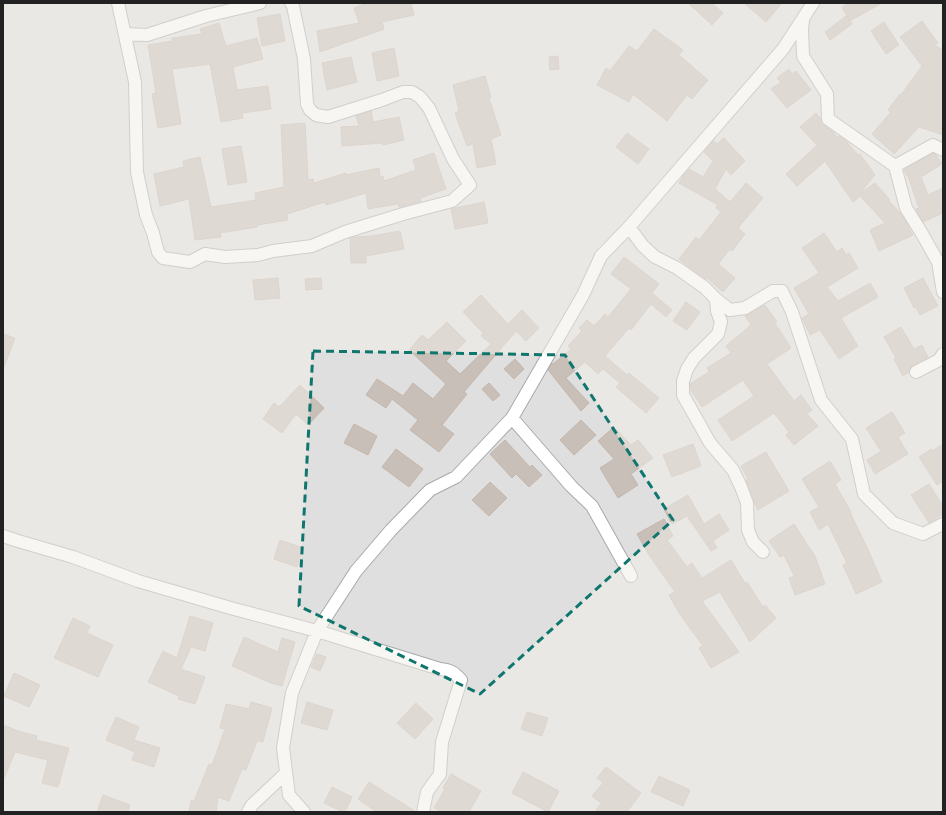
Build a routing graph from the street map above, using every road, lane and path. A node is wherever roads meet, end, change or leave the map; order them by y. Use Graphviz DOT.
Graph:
graph roads {
  1 [pos="118,3"];
  2 [pos="260,3"];
  3 [pos="291,3"];
  4 [pos="813,3"];
  5 [pos="804,18"];
  6 [pos="125,34"];
  7 [pos="783,49"];
  8 [pos="803,56"];
  9 [pos="943,150"];
  10 [pos="895,166"];
  11 [pos="629,227"];
  12 [pos="943,292"];
  13 [pos="716,299"];
  14 [pos="943,354"];
  15 [pos="916,372"];
  16 [pos="512,418"];
  17 [pos="943,524"];
  18 [pos="3,536"];
  19 [pos="763,552"];
  20 [pos="631,576"];
  21 [pos="317,631"];
  22 [pos="286,773"];
  23 [pos="248,812"];
  24 [pos="304,812"];
  25 [pos="423,812"];
  1 -- 6 [label="street"];
  2 -- 6 [label="street"];
  3 -- 6 [label="street"];
  4 -- 5 [label="street"];
  5 -- 7 [label="street"];
  5 -- 8 [label="street"];
  7 -- 8 [label="street"];
  7 -- 11 [label="street"];
  8 -- 10 [label="street"];
  9 -- 10 [label="street"];
  10 -- 12 [label="street"];
  11 -- 13 [label="street"];
  11 -- 16 [label="street"];
  13 -- 17 [label="street"];
  13 -- 19 [label="street"];
  14 -- 15 [label="street"];
  16 -- 20 [label="street"];
  16 -- 21 [label="street"];
  18 -- 21 [label="street"];
  21 -- 22 [label="street"];
  21 -- 25 [label="street"];
  22 -- 23 [label="street"];
  22 -- 24 [label="street"];
}
